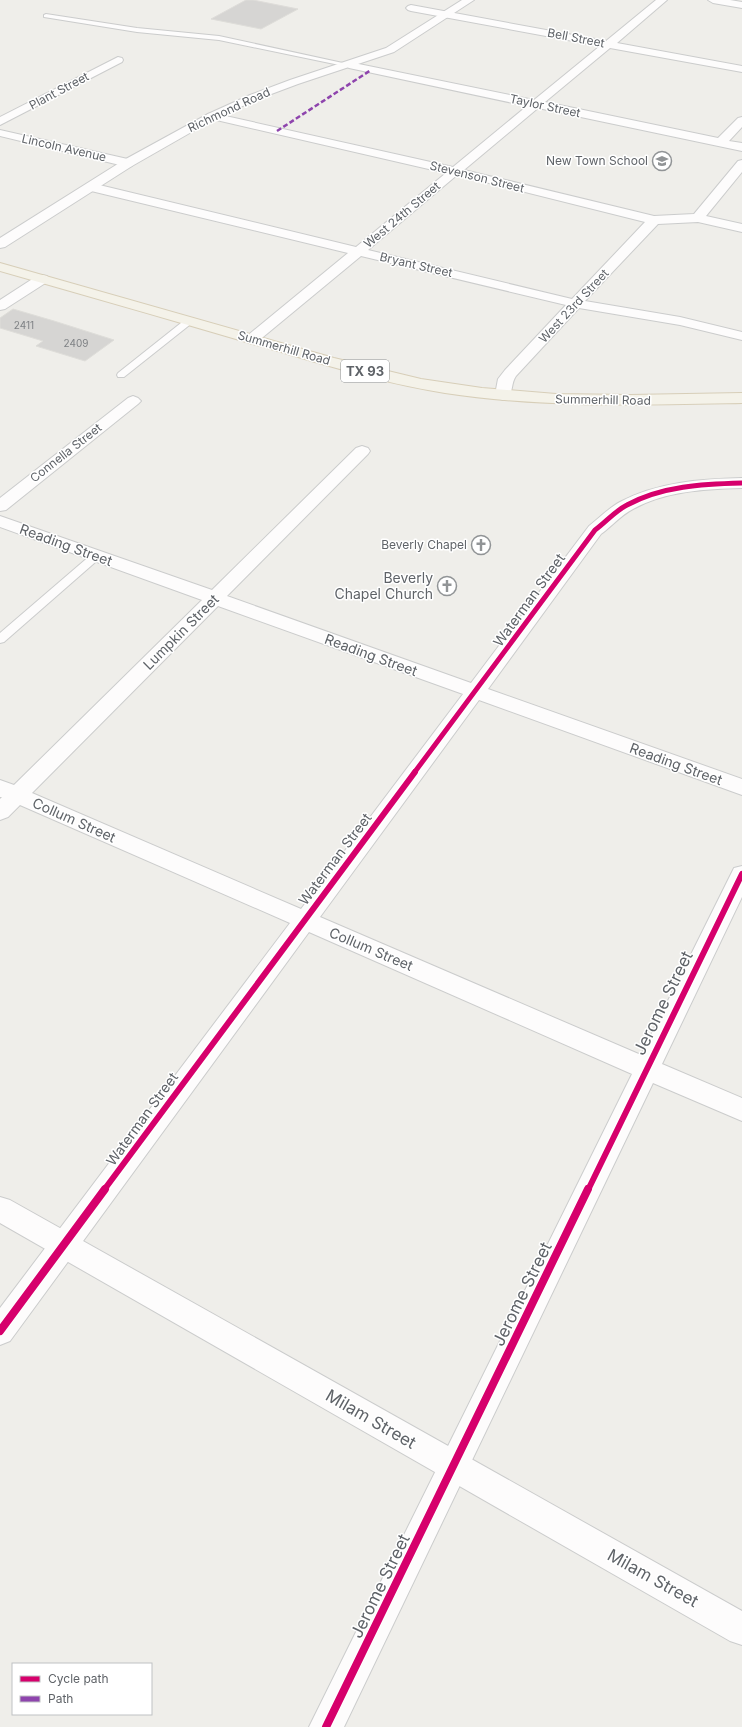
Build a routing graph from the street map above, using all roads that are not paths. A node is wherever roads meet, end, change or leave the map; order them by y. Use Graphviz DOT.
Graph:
graph roads {
  1 [pos="469,0"];
  2 [pos="662,0"];
  3 [pos="713,0"];
  4 [pos="742,5"];
  5 [pos="411,8"];
  6 [pos="448,14"];
  7 [pos="46,16"];
  8 [pos="609,44"];
  9 [pos="118,60"];
  10 [pos="349,65"];
  11 [pos="742,69"];
  12 [pos="536,104"];
  13 [pos="212,116"];
  14 [pos="742,120"];
  15 [pos="0,122"];
  16 [pos="0,133"];
  17 [pos="721,142"];
  18 [pos="742,147"];
  19 [pos="128,163"];
  20 [pos="742,164"];
  21 [pos="455,171"];
  22 [pos="91,187"];
  23 [pos="698,218"];
  24 [pos="654,220"];
  25 [pos="742,228"];
  26 [pos="0,244"];
  27 [pos="358,252"];
  28 [pos="0,267"];
  29 [pos="42,279"];
  30 [pos="577,304"];
  31 [pos="0,306"];
  32 [pos="189,321"];
  33 [pos="742,336"];
  34 [pos="252,339"];
  35 [pos="121,375"];
  36 [pos="503,395"];
  37 [pos="742,398"];
  38 [pos="133,401"];
  39 [pos="362,451"];
  40 [pos="742,483"];
  41 [pos="0,506"];
  42 [pos="0,521"];
  43 [pos="96,556"];
  44 [pos="215,598"];
  45 [pos="0,639"];
  46 [pos="476,692"];
  47 [pos="742,787"];
  48 [pos="9,791"];
  49 [pos="0,812"];
  50 [pos="742,874"];
  51 [pos="304,920"];
  52 [pos="647,1068"];
  53 [pos="742,1110"];
  54 [pos="0,1209"];
  55 [pos="64,1245"];
  56 [pos="0,1331"];
  57 [pos="454,1466"];
  58 [pos="742,1629"];
  59 [pos="326,1727"];
  1 -- 6 [label="street, Richmond Road"];
  2 -- 8 [label="street, West 24th Street"];
  3 -- 4 [label="street"];
  5 -- 6 [label="street, Bell Street"];
  6 -- 8 [label="street, Bell Street"];
  6 -- 10 [label="street, Richmond Road"];
  7 -- 10 [label="lane"];
  8 -- 11 [label="street, Bell Street"];
  8 -- 12 [label="street, West 24th Street"];
  9 -- 15 [label="street, Plant Street"];
  10 -- 12 [label="street, Taylor Street"];
  10 -- 13 [label="street, Richmond Road"];
  12 -- 17 [label="street, Taylor Street"];
  12 -- 21 [label="street, West 24th Street"];
  13 -- 19 [label="street, Richmond Road"];
  13 -- 21 [label="street, Stevenson Street"];
  14 -- 17 [label="street"];
  16 -- 19 [label="street, Lincoln Avenue"];
  17 -- 18 [label="street, Taylor Street"];
  19 -- 22 [label="street, Richmond Road"];
  20 -- 23 [label="street"];
  21 -- 24 [label="street, Stevenson Street"];
  21 -- 27 [label="street, West 24th Street"];
  22 -- 26 [label="street, Richmond Road"];
  22 -- 27 [label="street, Bryant Street"];
  23 -- 24 [label="street, Stevenson Street"];
  23 -- 25 [label="street, Stevenson Street"];
  24 -- 30 [label="street, West 23rd Street"];
  27 -- 30 [label="street, Bryant Street"];
  27 -- 34 [label="street, West 24th Street"];
  28 -- 29 [label="main road, Summerhill Road / TX 93"];
  29 -- 31 [label="street"];
  29 -- 32 [label="main road, Summerhill Road / TX 93"];
  30 -- 33 [label="street, Bryant Street"];
  30 -- 36 [label="street, West 23rd Street"];
  32 -- 34 [label="main road, Summerhill Road / TX 93"];
  32 -- 35 [label="lane"];
  34 -- 36 [label="main road, Summerhill Road / TX 93"];
  36 -- 37 [label="main road, Summerhill Road / TX 93"];
  38 -- 41 [label="street, Connella Street"];
  39 -- 44 [label="street, Lumpkin Street"];
  40 -- 46 [label="street, Waterman Street"];
  42 -- 43 [label="street, Reading Street"];
  43 -- 44 [label="street, Reading Street"];
  43 -- 45 [label="lane"];
  44 -- 46 [label="street, Reading Street"];
  44 -- 48 [label="street, Lumpkin Street"];
  46 -- 47 [label="street, Reading Street"];
  46 -- 51 [label="street, Waterman Street"];
  48 -- 49 [label="street, Lumpkin Street"];
  48 -- 51 [label="street, Collum Street"];
  50 -- 52 [label="street, Jerome Street"];
  51 -- 52 [label="street, Collum Street"];
  51 -- 55 [label="street, Waterman Street"];
  52 -- 53 [label="street, Collum Street"];
  52 -- 57 [label="street, Jerome Street"];
  54 -- 55 [label="street, Milam Street"];
  55 -- 56 [label="street, Waterman Street"];
  55 -- 57 [label="street, Milam Street"];
  57 -- 58 [label="street, Milam Street"];
  57 -- 59 [label="street, Jerome Street"];
}
